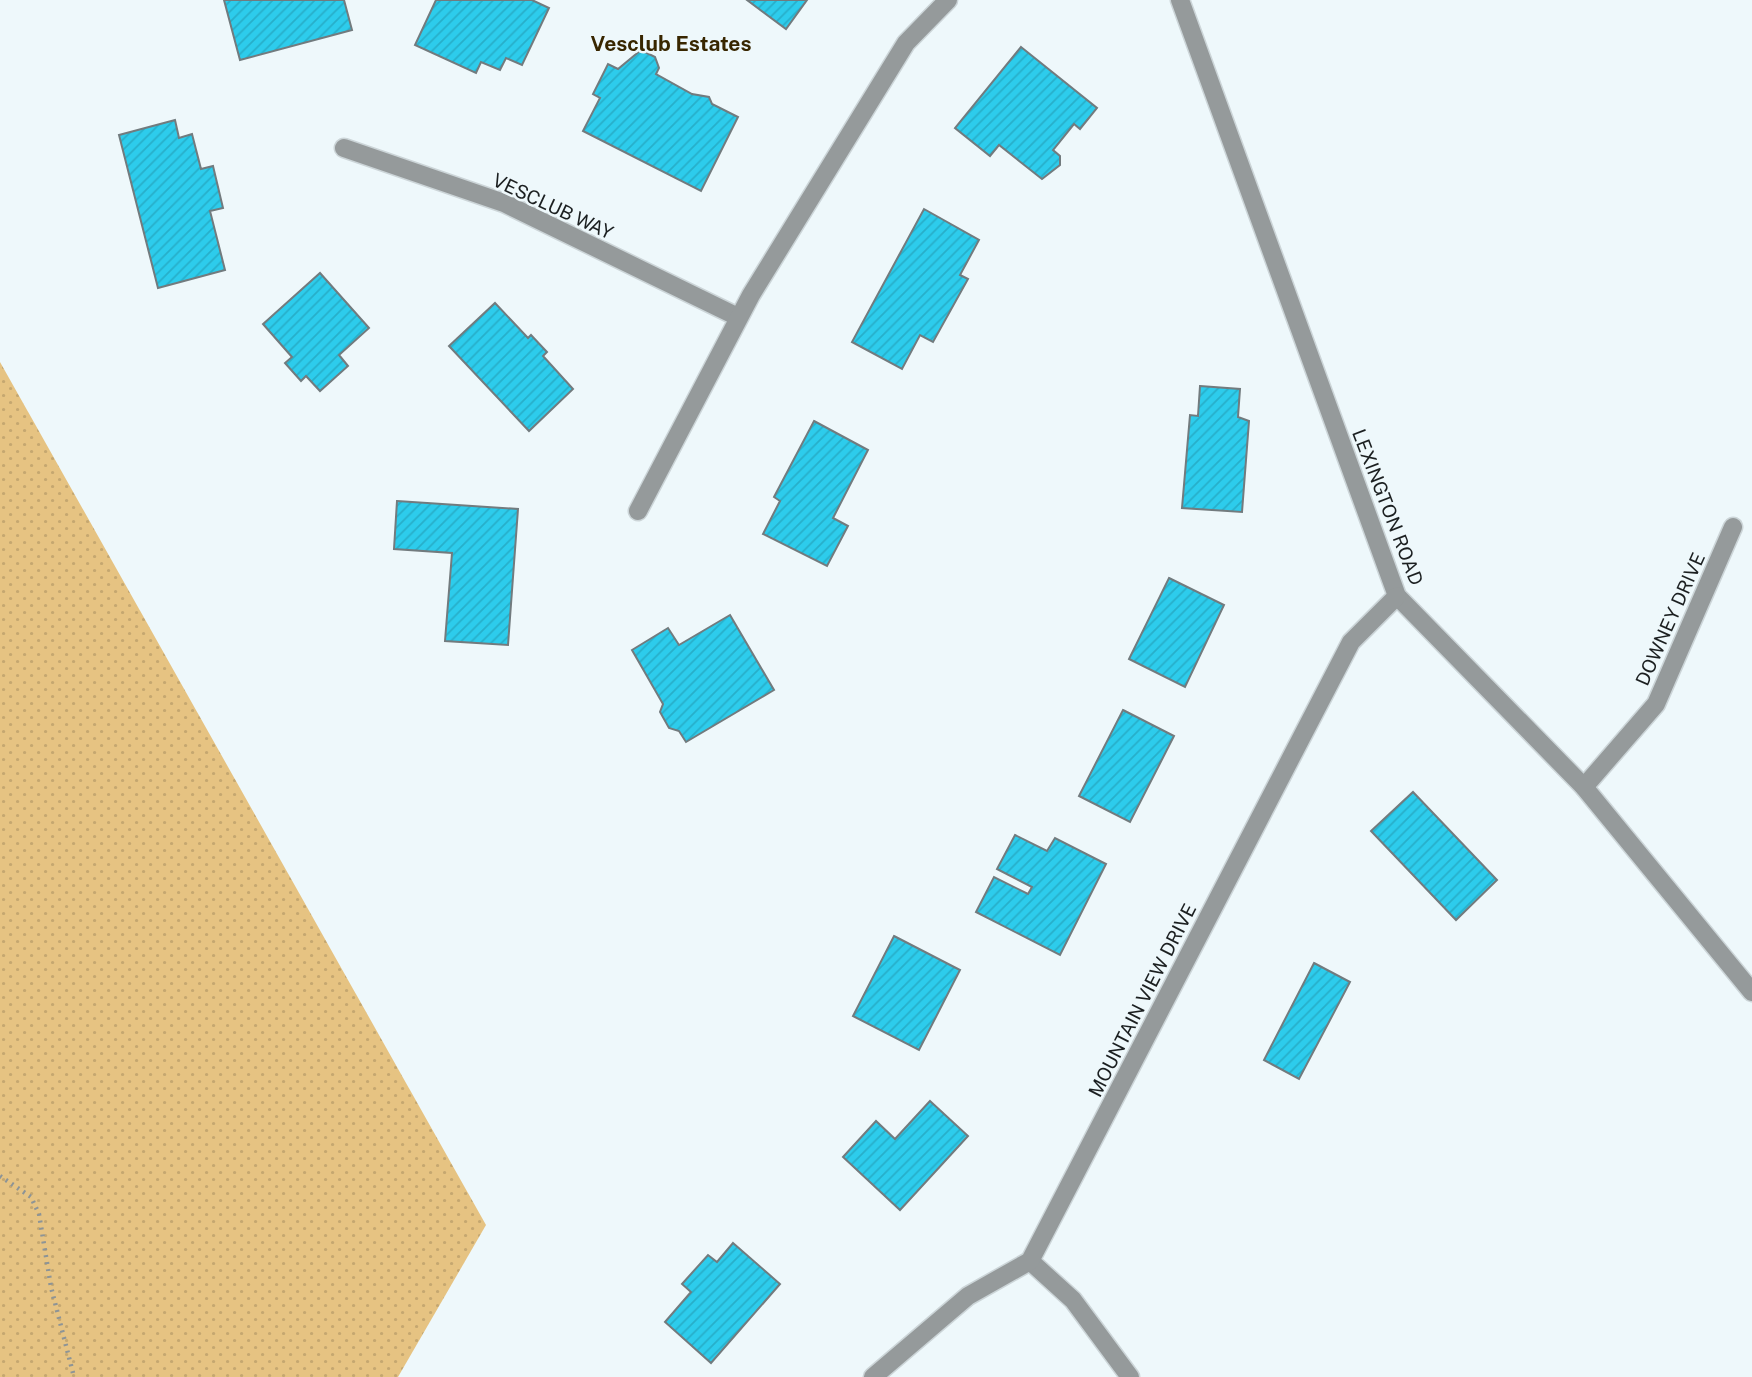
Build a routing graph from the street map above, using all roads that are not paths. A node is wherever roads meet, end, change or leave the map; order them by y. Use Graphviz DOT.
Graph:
graph roads {
  1 [pos="948,0"];
  2 [pos="1180,0"];
  3 [pos="344,148"];
  4 [pos="738,317"];
  5 [pos="638,511"];
  6 [pos="1733,527"];
  7 [pos="1397,596"];
  8 [pos="1584,787"];
  9 [pos="1752,992"];
  10 [pos="1030,1261"];
  11 [pos="873,1377"];
  12 [pos="1130,1377"];
  1 -- 4 [label="street"];
  2 -- 7 [label="street, LEXINGTON ROAD"];
  3 -- 4 [label="street, VESCLUB WAY"];
  4 -- 5 [label="street"];
  6 -- 8 [label="street, DOWNEY DRIVE"];
  7 -- 8 [label="street, LEXINGTON ROAD"];
  7 -- 10 [label="street, MOUNTAIN VIEW DRIVE"];
  8 -- 9 [label="street, LEXINGTON ROAD"];
  10 -- 11 [label="street"];
  10 -- 12 [label="street"];
}
